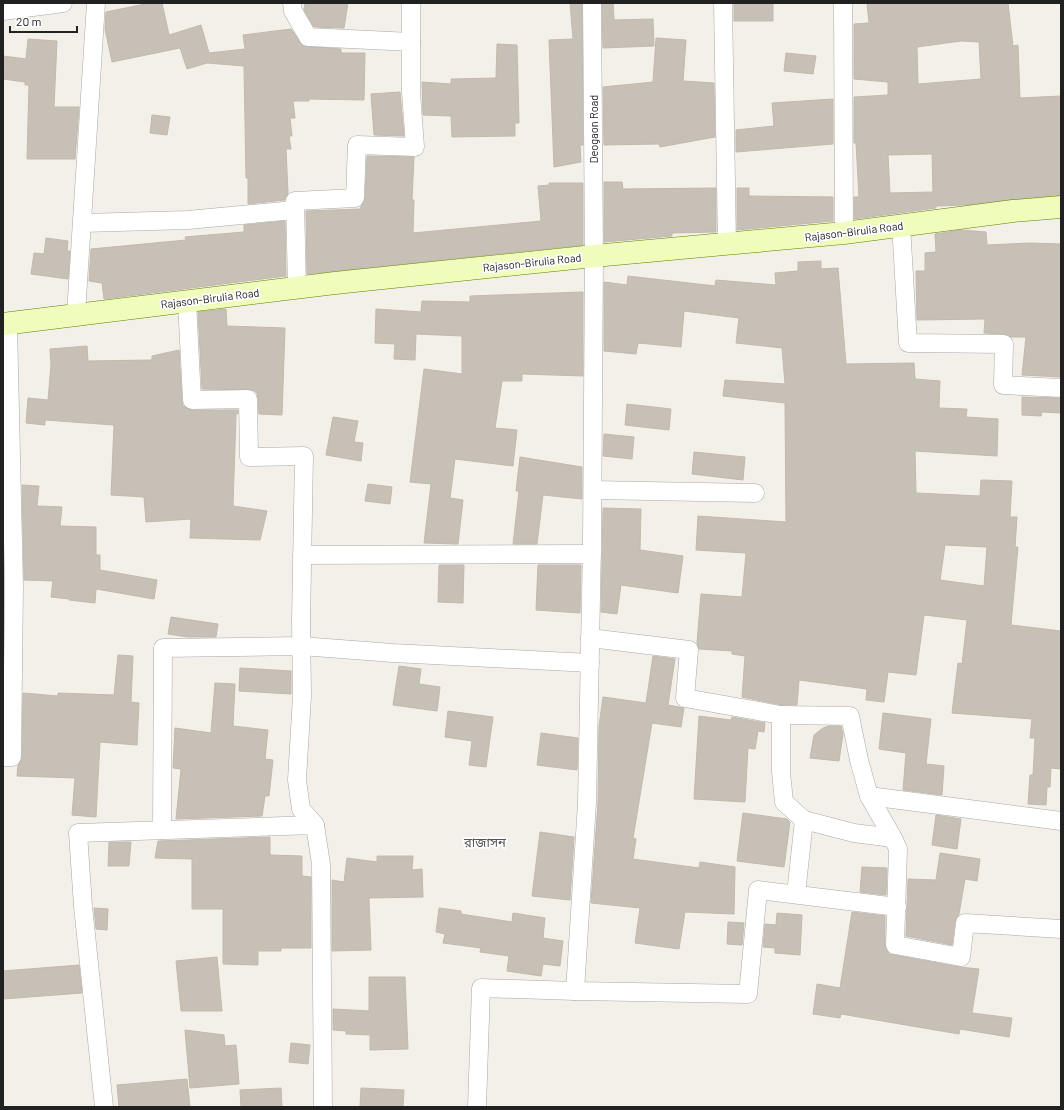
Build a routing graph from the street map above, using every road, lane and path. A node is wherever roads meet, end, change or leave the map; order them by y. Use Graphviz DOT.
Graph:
graph roads {
  1 [pos="63,3"];
  2 [pos="96,3"];
  3 [pos="292,3"];
  4 [pos="411,3"];
  5 [pos="592,3"];
  6 [pos="723,3"];
  7 [pos="843,3"];
  8 [pos="3,11"];
  9 [pos="411,42"];
  10 [pos="1061,207"];
  11 [pos="295,210"];
  12 [pos="83,223"];
  13 [pos="901,225"];
  14 [pos="844,233"];
  15 [pos="727,245"];
  16 [pos="594,256"];
  17 [pos="297,288"];
  18 [pos="187,301"];
  19 [pos="76,314"];
  20 [pos="6,324"];
  21 [pos="1061,388"];
  22 [pos="593,490"];
  23 [pos="755,493"];
  24 [pos="592,554"];
  25 [pos="302,555"];
  26 [pos="8,636"];
  27 [pos="590,638"];
  28 [pos="301,646"];
  29 [pos="590,662"];
  30 [pos="781,715"];
  31 [pos="3,757"];
  32 [pos="870,796"];
  33 [pos="804,820"];
  34 [pos="1061,821"];
  35 [pos="315,825"];
  36 [pos="162,830"];
  37 [pos="893,838"];
  38 [pos="796,894"];
  39 [pos="897,907"];
  40 [pos="1061,929"];
  41 [pos="575,991"];
  42 [pos="104,1107"];
  43 [pos="323,1107"];
  44 [pos="477,1107"];
  1 -- 8 [label="street"];
  2 -- 12 [label="street"];
  3 -- 9 [label="street"];
  4 -- 9 [label="street"];
  5 -- 16 [label="street, Deogaon Road"];
  6 -- 15 [label="street"];
  7 -- 14 [label="street"];
  9 -- 11 [label="street"];
  10 -- 13 [label="street, Rajason-Birulia Road"];
  11 -- 12 [label="street"];
  11 -- 17 [label="street"];
  12 -- 19 [label="street"];
  13 -- 14 [label="street, Rajason-Birulia Road"];
  13 -- 21 [label="street"];
  14 -- 15 [label="street, Rajason-Birulia Road"];
  15 -- 16 [label="street, Rajason-Birulia Road"];
  16 -- 17 [label="street, Rajason-Birulia Road"];
  16 -- 22 [label="street, Deogaon Road"];
  17 -- 18 [label="street, Rajason-Birulia Road"];
  18 -- 19 [label="street, Rajason-Birulia Road"];
  18 -- 25 [label="street"];
  19 -- 20 [label="street, Rajason-Birulia Road"];
  20 -- 26 [label="street"];
  22 -- 23 [label="street"];
  22 -- 24 [label="street, Deogaon Road"];
  24 -- 25 [label="street"];
  24 -- 27 [label="street, Deogaon Road"];
  25 -- 28 [label="street"];
  26 -- 31 [label="street"];
  27 -- 29 [label="street, Deogaon Road"];
  27 -- 30 [label="street"];
  28 -- 29 [label="street"];
  28 -- 35 [label="street"];
  28 -- 36 [label="street"];
  29 -- 41 [label="street, Deogaon Road"];
  30 -- 32 [label="street"];
  30 -- 33 [label="street"];
  32 -- 34 [label="street"];
  32 -- 37 [label="street"];
  33 -- 37 [label="street"];
  33 -- 38 [label="street"];
  35 -- 36 [label="street"];
  35 -- 43 [label="street"];
  36 -- 42 [label="street"];
  37 -- 39 [label="street"];
  38 -- 39 [label="street"];
  38 -- 41 [label="street"];
  39 -- 40 [label="street"];
  41 -- 44 [label="street"];
}
